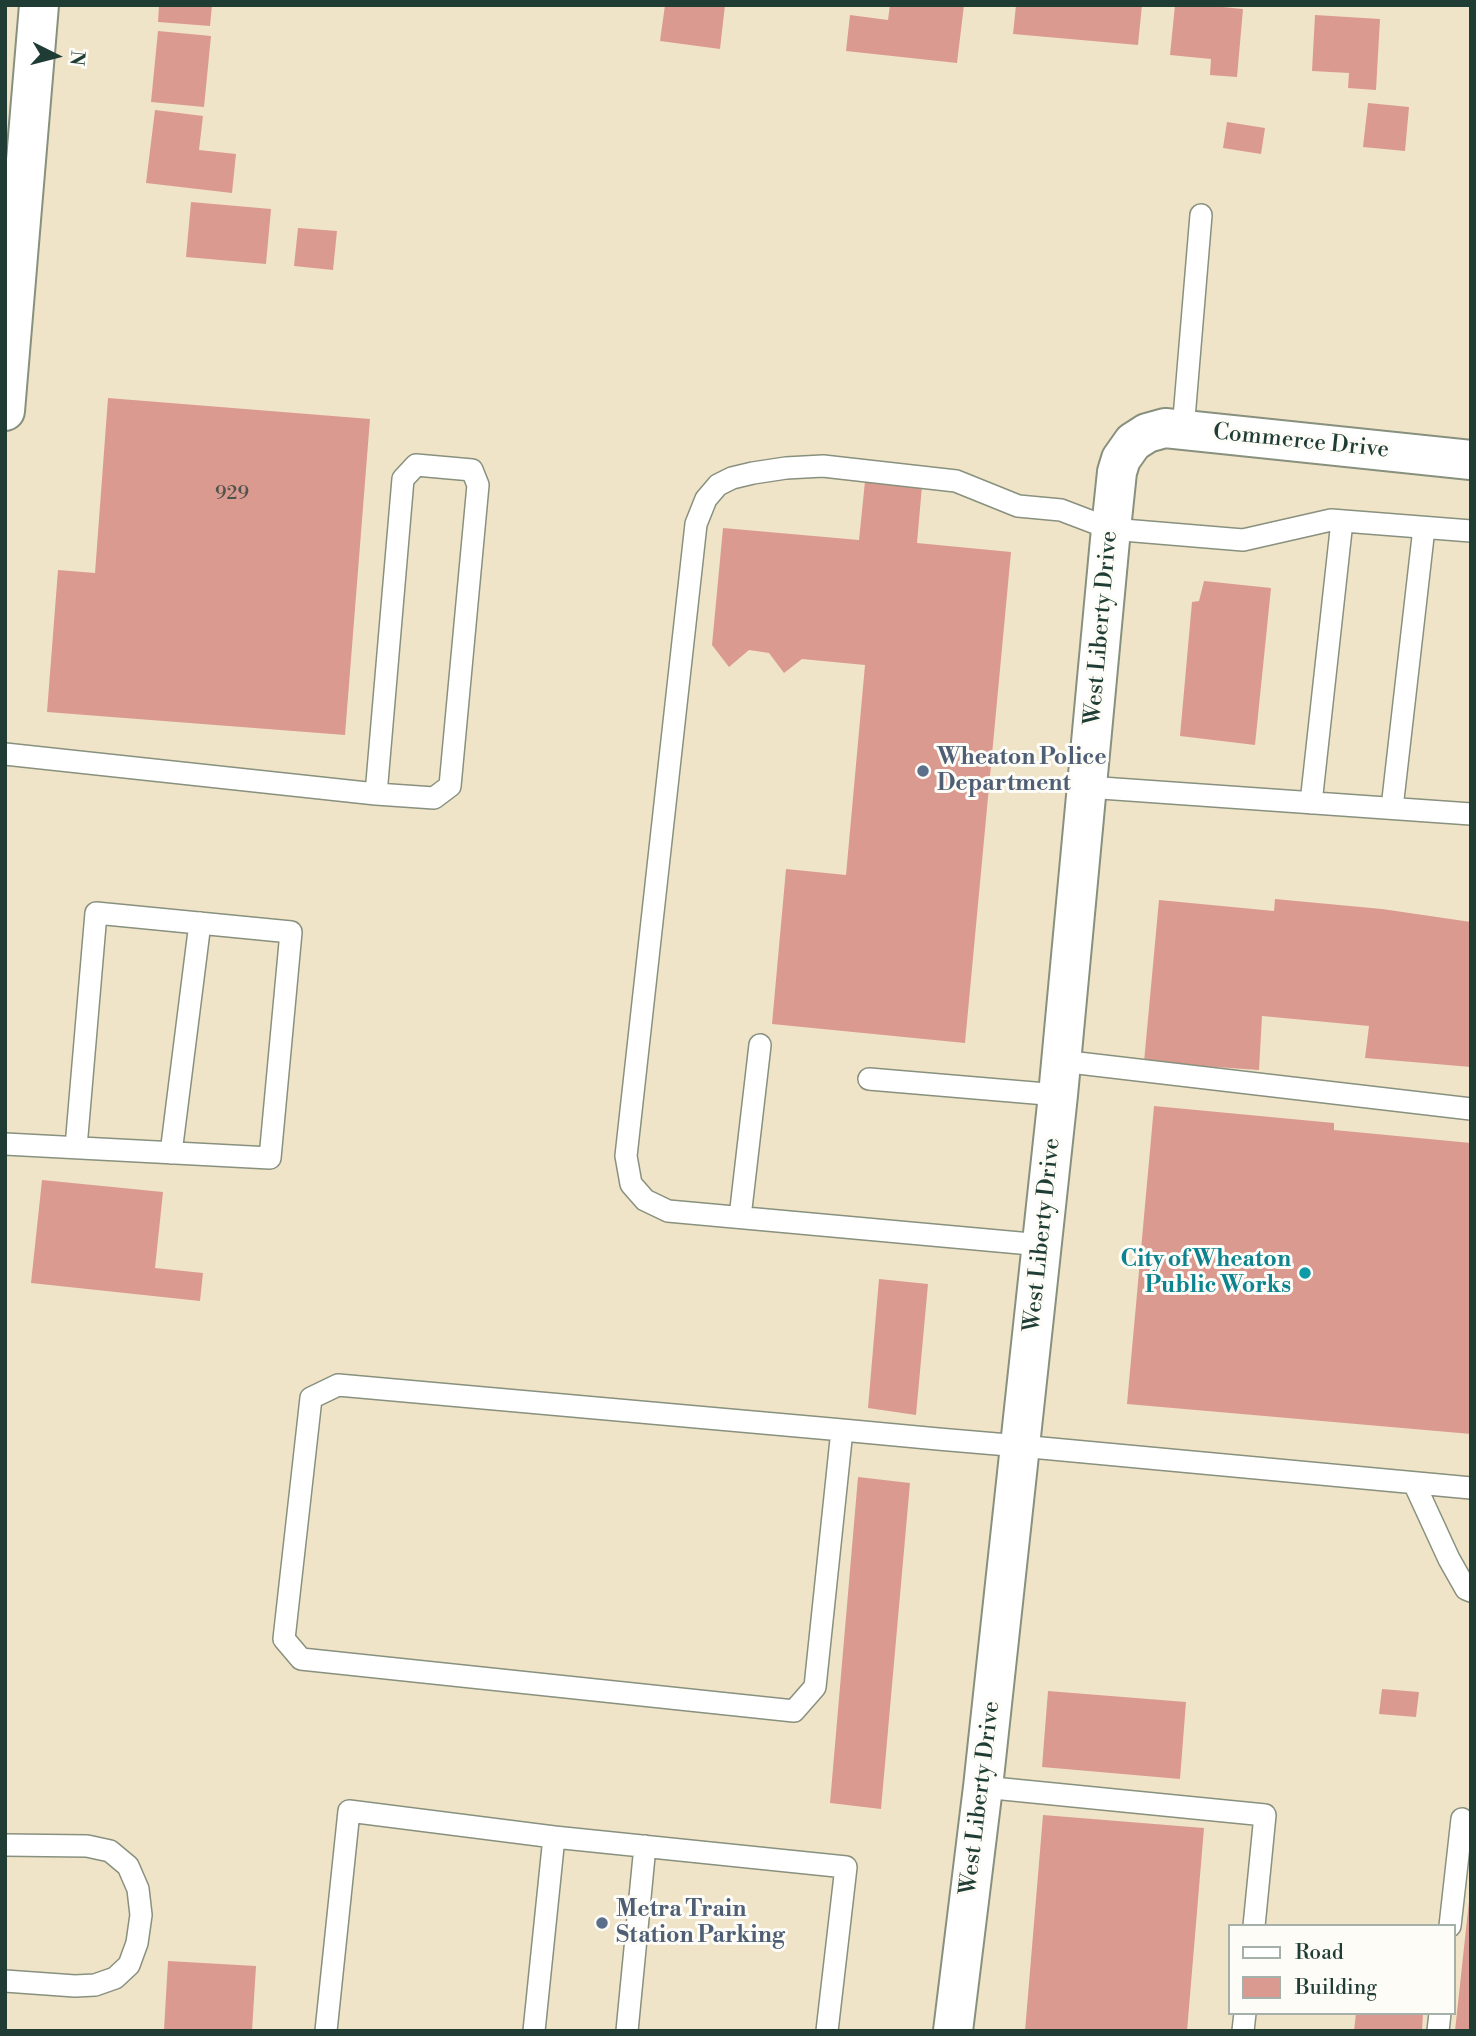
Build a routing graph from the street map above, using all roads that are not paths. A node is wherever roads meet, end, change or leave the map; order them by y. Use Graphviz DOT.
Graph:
graph roads {
  1 [pos="39,5"];
  2 [pos="1201,215"];
  3 [pos="9,314"];
  4 [pos="5,411"];
  5 [pos="1183,429"];
  6 [pos="1133,442"];
  7 [pos="1471,460"];
  8 [pos="1342,521"];
  9 [pos="1424,528"];
  10 [pos="1111,529"];
  11 [pos="1471,531"];
  12 [pos="5,754"];
  13 [pos="1087,787"];
  14 [pos="376,794"];
  15 [pos="1311,803"];
  16 [pos="1392,808"];
  17 [pos="1471,814"];
  18 [pos="200,923"];
  19 [pos="760,1045"];
  20 [pos="1059,1078"];
  21 [pos="869,1079"];
  22 [pos="1471,1109"];
  23 [pos="5,1144"];
  24 [pos="76,1147"];
  25 [pos="171,1153"];
  26 [pos="740,1217"];
  27 [pos="1042,1245"];
  28 [pos="842,1430"];
  29 [pos="1020,1446"];
  30 [pos="1414,1483"];
  31 [pos="1471,1488"];
  32 [pos="1471,1591"];
  33 [pos="984,1787"];
  34 [pos="1462,1819"];
  35 [pos="554,1837"];
  36 [pos="5,1845"];
  37 [pos="645,1846"];
  38 [pos="1254,1924"];
  39 [pos="1450,1924"];
  40 [pos="5,1981"];
  41 [pos="326,2031"];
  42 [pos="534,2031"];
  43 [pos="626,2031"];
  44 [pos="827,2031"];
  45 [pos="953,2031"];
  1 -- 3 [label="street"];
  2 -- 5 [label="lane"];
  3 -- 4 [label="street"];
  5 -- 6 [label="street, Commerce Drive"];
  5 -- 7 [label="street, Commerce Drive"];
  6 -- 10 [label="street, West Liberty Drive"];
  8 -- 9 [label="lane"];
  8 -- 10 [label="lane"];
  8 -- 15 [label="lane"];
  9 -- 11 [label="lane"];
  9 -- 16 [label="lane"];
  10 -- 13 [label="street, West Liberty Drive"];
  10 -- 26 [label="lane"];
  12 -- 14 [label="lane"];
  13 -- 15 [label="lane"];
  13 -- 20 [label="street, West Liberty Drive"];
  14 -- 14 [label="lane"];
  15 -- 16 [label="lane"];
  16 -- 17 [label="lane"];
  18 -- 24 [label="lane"];
  18 -- 25 [label="lane"];
  18 -- 25 [label="lane"];
  19 -- 26 [label="lane"];
  20 -- 21 [label="lane"];
  20 -- 22 [label="lane"];
  20 -- 27 [label="street, West Liberty Drive"];
  23 -- 24 [label="lane"];
  24 -- 25 [label="lane"];
  26 -- 27 [label="lane"];
  27 -- 29 [label="street, West Liberty Drive"];
  28 -- 28 [label="lane"];
  28 -- 29 [label="lane"];
  29 -- 30 [label="lane"];
  29 -- 33 [label="street, West Liberty Drive"];
  30 -- 31 [label="lane"];
  30 -- 32 [label="lane"];
  33 -- 38 [label="lane"];
  33 -- 45 [label="street, West Liberty Drive"];
  34 -- 39 [label="lane"];
  35 -- 37 [label="lane"];
  35 -- 41 [label="lane"];
  35 -- 42 [label="lane"];
  36 -- 40 [label="lane"];
  37 -- 43 [label="lane"];
  37 -- 44 [label="lane"];
}
